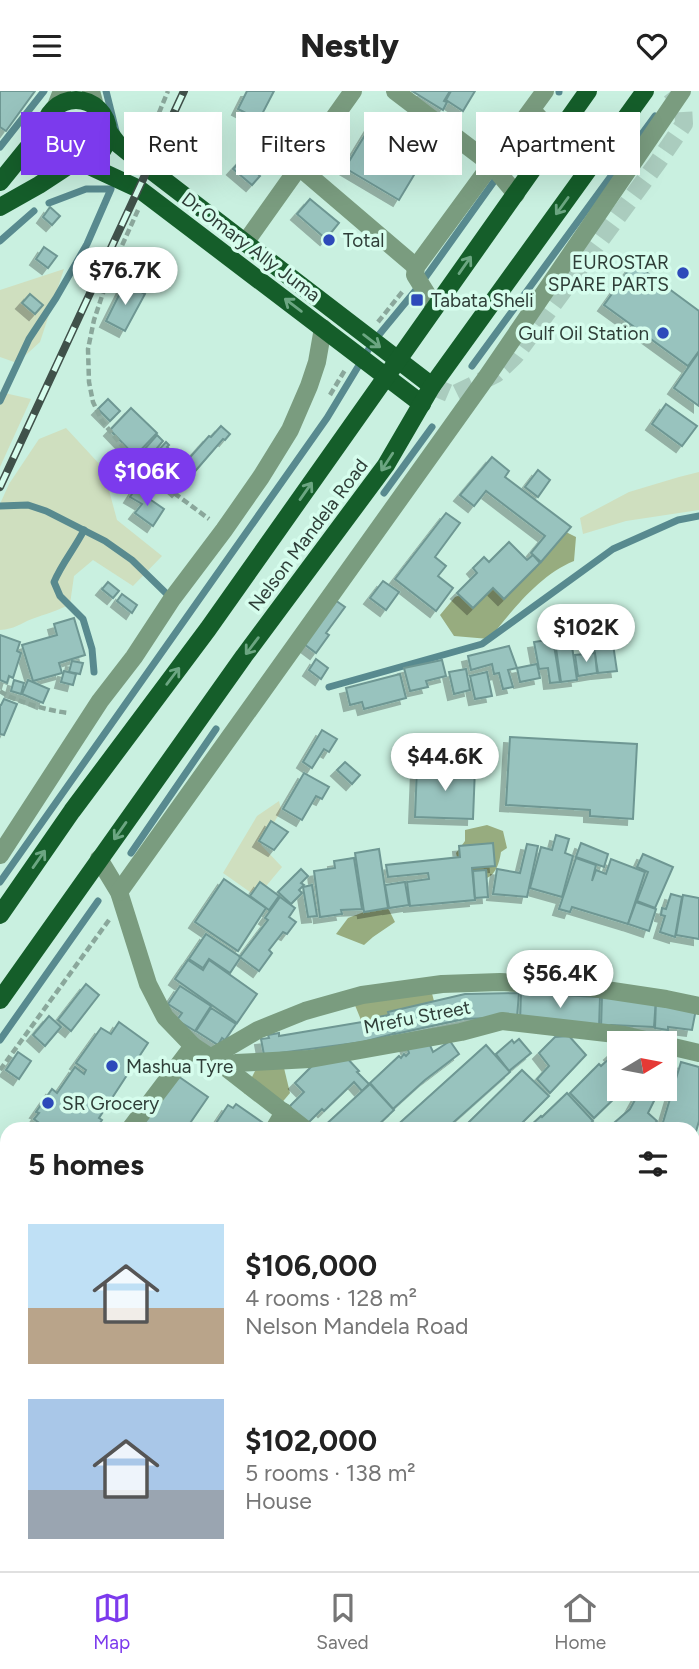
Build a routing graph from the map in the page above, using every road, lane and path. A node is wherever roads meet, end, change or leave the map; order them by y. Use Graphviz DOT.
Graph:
graph roads {
  1 [pos="169,91"];
  2 [pos="353,91"];
  3 [pos="395,91"];
  4 [pos="545,91"];
  5 [pos="588,91"];
  6 [pos="645,91"];
  7 [pos="682,91"];
  8 [pos="59,99"];
  9 [pos="93,99"];
  10 [pos="532,110"];
  11 [pos="160,112"];
  12 [pos="338,112"];
  13 [pos="573,112"];
  14 [pos="110,134"];
  15 [pos="124,149"];
  16 [pos="476,153"];
  17 [pos="21,156"];
  18 [pos="57,175"];
  19 [pos="104,175"];
  20 [pos="157,175"];
  21 [pos="293,175"];
  22 [pos="308,175"];
  23 [pos="483,175"];
  24 [pos="500,175"];
  25 [pos="529,175"];
  26 [pos="0,182"];
  27 [pos="516,194"];
  28 [pos="148,195"];
  29 [pos="0,207"];
  30 [pos="245,243"];
  31 [pos="416,267"];
  32 [pos="435,307"];
  33 [pos="323,328"];
  34 [pos="398,361"];
  35 [pos="386,376"];
  36 [pos="432,387"];
  37 [pos="422,404"];
  38 [pos="224,530"];
  39 [pos="0,691"];
  40 [pos="100,701"];
  41 [pos="0,855"];
  42 [pos="99,859"];
  43 [pos="121,896"];
  44 [pos="0,915"];
  45 [pos="0,1000"];
  46 [pos="699,1006"];
  47 [pos="607,1033"];
  48 [pos="193,1046"];
  49 [pos="677,1048"];
  50 [pos="699,1053"];
  51 [pos="218,1062"];
  52 [pos="0,1070"];
  53 [pos="284,1112"];
  54 [pos="135,1122"];
  55 [pos="278,1122"];
  56 [pos="297,1122"];
  1 -- 11 [label="path"];
  2 -- 12 [label="street"];
  3 -- 16 [label="street"];
  4 -- 10 [label="street"];
  5 -- 13 [label="main road, Nelson Mandela Road"];
  6 -- 36 [label="main road, Nelson Mandela Road, one-way"];
  7 -- 43 [label="street"];
  8 -- 9 [label="main road"];
  14 -- 15 [label="main road, Dr.Omary Ally Juma"];
  17 -- 26 [label="main road"];
  18 -- 29 [label="main road"];
  19 -- 28 [label="main road, Dr.Omary Ally Juma"];
  20 -- 30 [label="main road, Dr.Omary Ally Juma"];
  21 -- 30 [label="street"];
  22 -- 31 [label="street"];
  23 -- 31 [label="street"];
  24 -- 27 [label="street"];
  25 -- 27 [label="main road, Nelson Mandela Road"];
  32 -- 27 [label="main road, Nelson Mandela Road, one-way"];
  33 -- 28 [label="main road, Dr.Omary Ally Juma, one-way"];
  28 -- 38 [label="path"];
  30 -- 34 [label="main road, Dr.Omary Ally Juma, one-way"];
  31 -- 32 [label="street"];
  32 -- 34 [label="main road, Nelson Mandela Road"];
  33 -- 35 [label="main road, Dr.Omary Ally Juma"];
  33 -- 38 [label="street"];
  34 -- 35 [label="main road, Nelson Mandela Road"];
  34 -- 36 [label="main road, Dr.Omary Ally Juma"];
  35 -- 37 [label="main road, Dr.Omary Ally Juma"];
  44 -- 35 [label="main road, Nelson Mandela Road, one-way"];
  36 -- 37 [label="main road, Nelson Mandela Road"];
  37 -- 42 [label="main road, Nelson Mandela Road, one-way"];
  38 -- 40 [label="street"];
  39 -- 40 [label="path"];
  40 -- 41 [label="street"];
  42 -- 43 [label="street"];
  42 -- 45 [label="main road, Nelson Mandela Road"];
  43 -- 48 [label="street"];
  43 -- 52 [label="path"];
  46 -- 51 [label="street"];
  47 -- 51 [label="street, Mrefu Street"];
  48 -- 51 [label="street"];
  48 -- 54 [label="street"];
  49 -- 50 [label="street"];
  51 -- 53 [label="street"];
  53 -- 55 [label="street"];
  53 -- 56 [label="street"];
}
